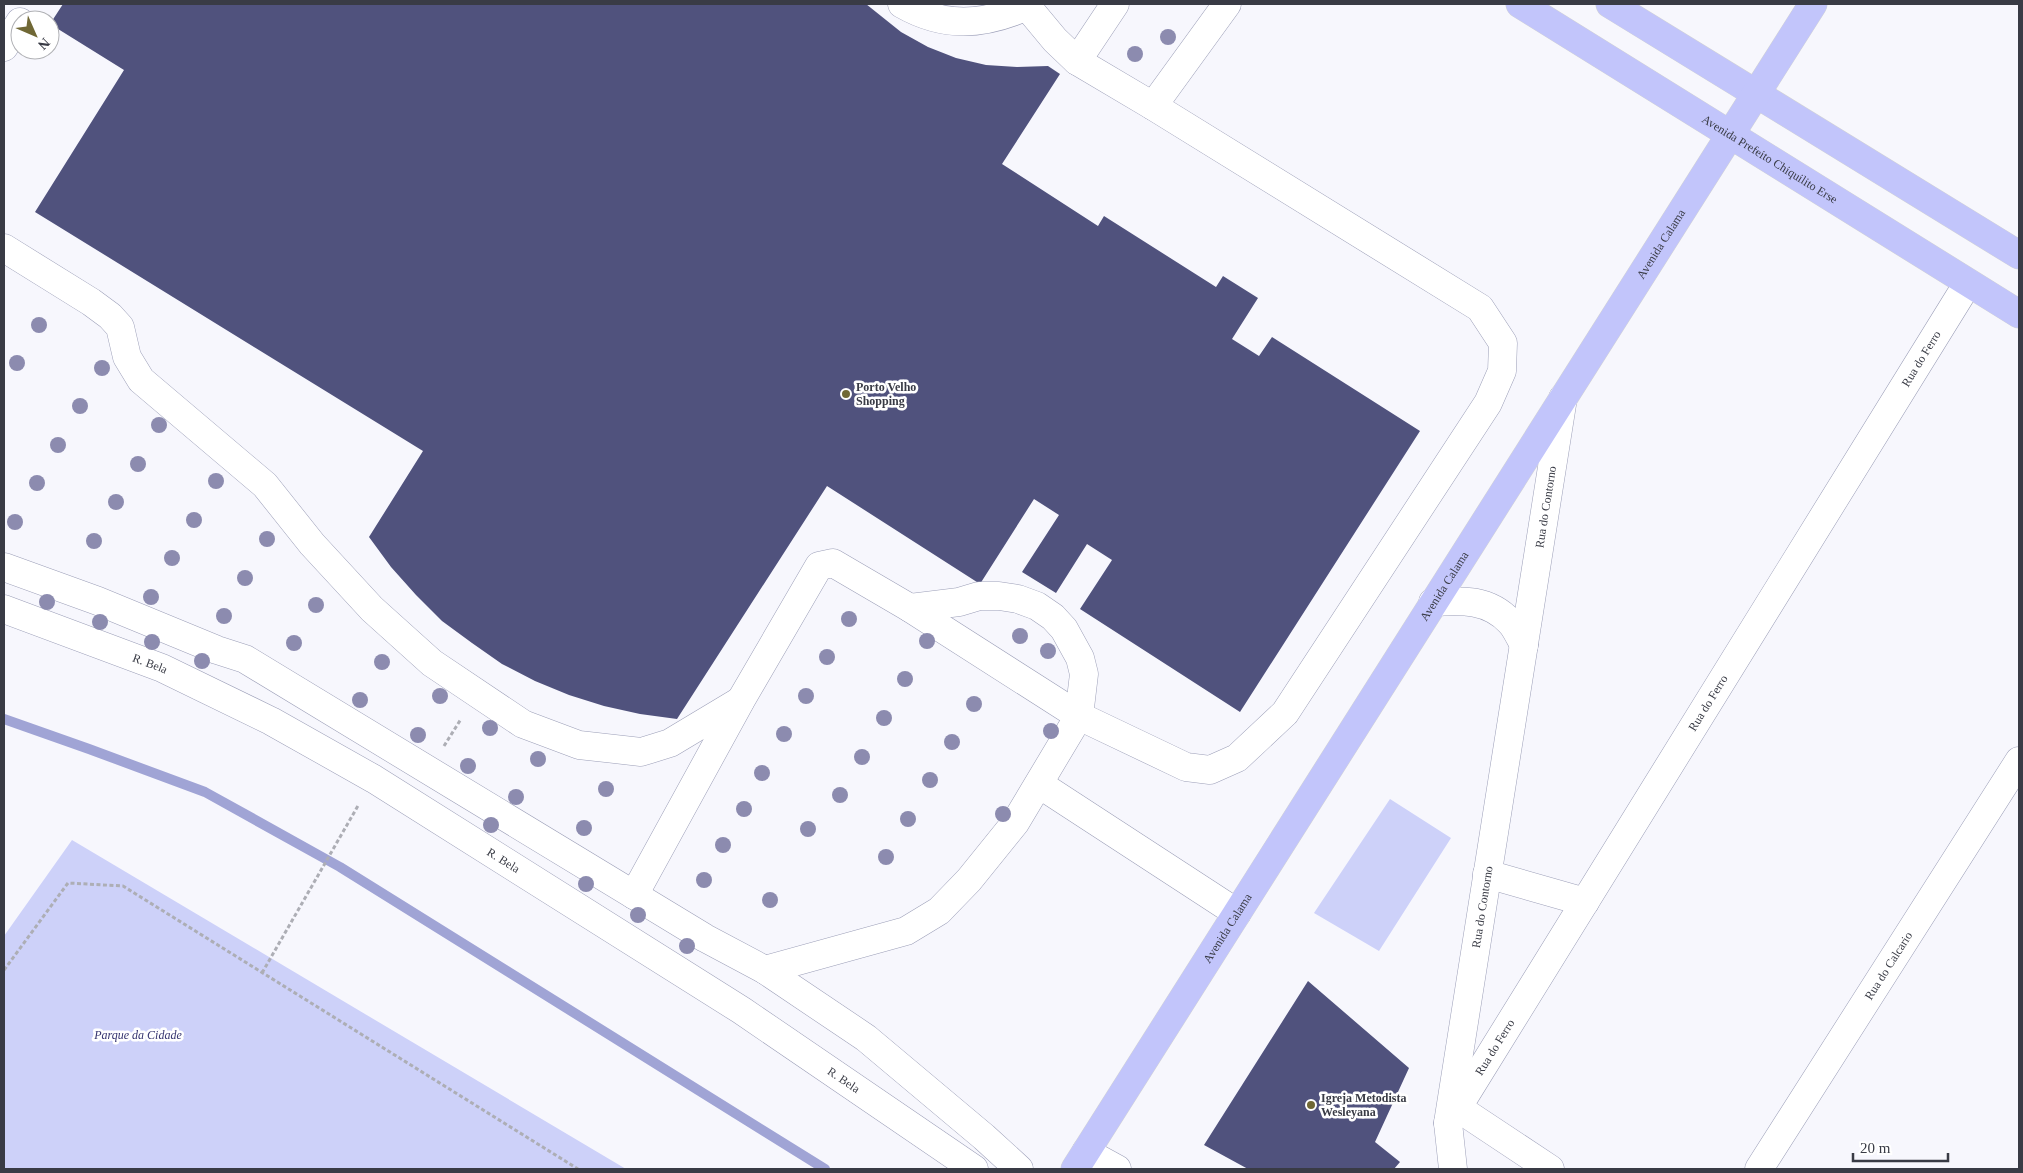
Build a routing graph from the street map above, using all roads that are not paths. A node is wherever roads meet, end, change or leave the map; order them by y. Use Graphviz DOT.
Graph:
graph roads {
  1 [pos="902,4"];
  2 [pos="1115,4"];
  3 [pos="1227,4"];
  4 [pos="1520,4"];
  5 [pos="1610,4"];
  6 [pos="1813,4"];
  7 [pos="1026,5"];
  8 [pos="1076,61"];
  9 [pos="1755,94"];
  10 [pos="1153,106"];
  11 [pos="1729,135"];
  12 [pos="4,248"];
  13 [pos="2019,256"];
  14 [pos="1968,283"];
  15 [pos="2019,314"];
  16 [pos="1563,397"];
  17 [pos="4,567"];
  18 [pos="1433,602"];
  19 [pos="910,608"];
  20 [pos="4,610"];
  21 [pos="1524,646"];
  22 [pos="741,700"];
  23 [pos="1079,716"];
  24 [pos="2019,761"];
  25 [pos="1039,784"];
  26 [pos="1487,874"];
  27 [pos="634,895"];
  28 [pos="1585,902"];
  29 [pos="1237,913"];
  30 [pos="765,970"];
  31 [pos="1453,1115"];
  32 [pos="1080,1160"];
  33 [pos="974,1169"];
  34 [pos="1019,1169"];
  35 [pos="1117,1169"];
  36 [pos="1453,1169"];
  37 [pos="1550,1169"];
  38 [pos="1759,1169"];
  1 -- 7 [label="street"];
  2 -- 8 [label="street"];
  3 -- 10 [label="street"];
  4 -- 11 [label="main road, Avenida Prefeito Chiquilito Erse"];
  5 -- 9 [label="main road"];
  6 -- 9 [label="main road, Avenida Calama"];
  7 -- 8 [label="street"];
  8 -- 10 [label="street"];
  9 -- 11 [label="main road, Avenida Calama"];
  9 -- 13 [label="main road"];
  10 -- 23 [label="street"];
  11 -- 14 [label="main road, Avenida Prefeito Chiquilito Erse"];
  11 -- 16 [label="main road, Avenida Calama"];
  12 -- 22 [label="street"];
  14 -- 15 [label="main road, Avenida Prefeito Chiquilito Erse"];
  14 -- 28 [label="street, Rua do Ferro"];
  16 -- 18 [label="main road, Avenida Calama"];
  16 -- 21 [label="street, Rua do Contorno"];
  17 -- 27 [label="street"];
  18 -- 21 [label="street"];
  18 -- 29 [label="main road, Avenida Calama"];
  19 -- 22 [label="street"];
  19 -- 23 [label="street"];
  19 -- 23 [label="street"];
  20 -- 33 [label="street, R. Bela"];
  21 -- 26 [label="street, Rua do Contorno"];
  22 -- 27 [label="street"];
  23 -- 25 [label="street"];
  24 -- 38 [label="street, Rua do Calcario"];
  25 -- 29 [label="street"];
  25 -- 30 [label="street"];
  26 -- 28 [label="street"];
  26 -- 31 [label="street, Rua do Contorno"];
  27 -- 30 [label="street"];
  28 -- 31 [label="street, Rua do Ferro"];
  29 -- 32 [label="main road, Avenida Calama"];
  30 -- 34 [label="street"];
  31 -- 36 [label="street, Rua do Contorno"];
  31 -- 37 [label="street"];
  32 -- 35 [label="street"];
}
